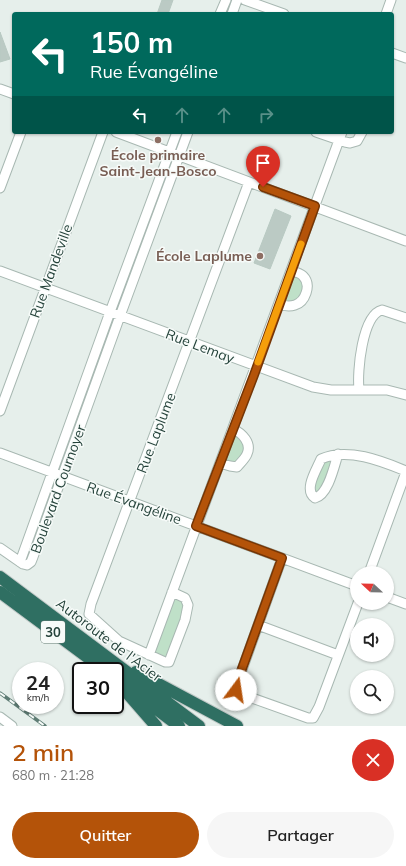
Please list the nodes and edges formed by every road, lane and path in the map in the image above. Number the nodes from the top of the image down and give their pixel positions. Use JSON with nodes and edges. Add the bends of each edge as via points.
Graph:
{"nodes":[{"id":1,"x":226,"y":0,"type":"edge"},
{"id":2,"x":237,"y":0,"type":"edge"},
{"id":3,"x":245,"y":0,"type":"edge"},
{"id":4,"x":391,"y":0,"type":"edge"},
{"id":5,"x":221,"y":12,"type":"edge"},
{"id":6,"x":233,"y":12,"type":"edge"},
{"id":7,"x":278,"y":12,"type":"edge"},
{"id":8,"x":387,"y":12,"type":"edge"},
{"id":9,"x":394,"y":54,"type":"edge"},
{"id":10,"x":406,"y":58,"type":"edge"},
{"id":11,"x":0,"y":89,"type":"edge"},
{"id":12,"x":12,"y":93,"type":"edge"},
{"id":13,"x":20,"y":134,"type":"edge"},
{"id":14,"x":102,"y":134,"type":"edge"},
{"id":15,"x":121,"y":134,"type":"edge"},
{"id":16,"x":176,"y":134,"type":"edge"},
{"id":17,"x":187,"y":134,"type":"edge"},
{"id":18,"x":328,"y":134,"type":"edge"},
{"id":19,"x":361,"y":134,"type":"edge"},
{"id":20,"x":341,"y":136,"type":"edge"},
{"id":21,"x":170,"y":152,"type":"junction"},
{"id":22,"x":179,"y":156,"type":"junction"},
{"id":23,"x":249,"y":182,"type":"junction"},
{"id":24,"x":0,"y":188,"type":"edge"},
{"id":25,"x":315,"y":206,"type":"junction"},
{"id":26,"x":406,"y":240,"type":"edge"},
{"id":27,"x":0,"y":271,"type":"edge"},
{"id":28,"x":292,"y":271,"type":"junction"},
{"id":29,"x":45,"y":288,"type":"junction"},
{"id":30,"x":279,"y":304,"type":"junction"},
{"id":31,"x":110,"y":312,"type":"junction"},
{"id":32,"x":120,"y":316,"type":"junction"},
{"id":33,"x":406,"y":318,"type":"edge"},
{"id":34,"x":189,"y":342,"type":"junction"},
{"id":35,"x":256,"y":367,"type":"junction"},
{"id":36,"x":358,"y":389,"type":"junction"},
{"id":37,"x":406,"y":395,"type":"edge"},
{"id":38,"x":0,"y":411,"type":"edge"},
{"id":39,"x":233,"y":428,"type":"junction"},
{"id":40,"x":0,"y":454,"type":"edge"},
{"id":41,"x":338,"y":454,"type":"junction"},
{"id":42,"x":220,"y":463,"type":"junction"},
{"id":43,"x":51,"y":472,"type":"junction"},
{"id":44,"x":406,"y":472,"type":"edge"},
{"id":45,"x":62,"y":477,"type":"junction"},
{"id":46,"x":130,"y":502,"type":"junction"},
{"id":47,"x":196,"y":526,"type":"junction"},
{"id":48,"x":0,"y":548,"type":"edge"},
{"id":49,"x":282,"y":558,"type":"junction"},
{"id":50,"x":20,"y":562,"type":"junction"},
{"id":51,"x":372,"y":566,"type":"edge"},
{"id":52,"x":0,"y":577,"type":"edge"},
{"id":53,"x":350,"y":583,"type":"edge"},
{"id":54,"x":0,"y":592,"type":"edge"},
{"id":55,"x":172,"y":592,"type":"junction"},
{"id":56,"x":394,"y":600,"type":"edge"},
{"id":57,"x":406,"y":604,"type":"edge"},
{"id":58,"x":355,"y":610,"type":"edge"},
{"id":59,"x":258,"y":625,"type":"junction"},
{"id":60,"x":149,"y":655,"type":"junction"},
{"id":61,"x":338,"y":655,"type":"junction"},
{"id":62,"x":110,"y":659,"type":"junction"},
{"id":63,"x":94,"y":662,"type":"edge"},
{"id":64,"x":124,"y":685,"type":"edge"},
{"id":65,"x":124,"y":689,"type":"edge"},
{"id":66,"x":0,"y":717,"type":"edge"},
{"id":67,"x":12,"y":726,"type":"edge"},
{"id":68,"x":156,"y":726,"type":"edge"},
{"id":69,"x":179,"y":726,"type":"edge"},
{"id":70,"x":199,"y":726,"type":"edge"},
{"id":71,"x":238,"y":726,"type":"edge"}],
"edges":[{"from":1,"to":5,"type":"street"},
{"from":2,"to":6,"type":"street"},
{"from":3,"to":7,"type":"street"},
{"from":4,"to":8,"type":"street"},
{"from":9,"to":10,"type":"street"},
{"from":11,"to":12,"type":"street"},
{"from":13,"to":24,"type":"street"},
{"from":14,"to":29,"type":"street","name":"Rue Mandeville"},
{"from":15,"to":21,"type":"street"},
{"from":16,"to":21,"type":"street","name":"Boulevard Cournoyer"},
{"from":17,"to":22,"type":"street","name":"Boulevard Cournoyer"},
{"from":18,"to":20,"type":"street"},
{"from":19,"to":20,"type":"street","via":[[357,141],[350,143]]},
{"from":20,"to":25,"type":"street"},
{"from":21,"to":22,"type":"street"},
{"from":21,"to":31,"type":"street","name":"Boulevard Cournoyer"},
{"from":22,"to":23,"type":"street"},
{"from":22,"to":32,"type":"street","name":"Boulevard Cournoyer"},
{"from":23,"to":25,"type":"street"},
{"from":23,"to":34,"type":"street","name":"Rue Laplume"},
{"from":25,"to":26,"type":"street"},
{"from":25,"to":28,"type":"street"},
{"from":27,"to":29,"type":"street","name":"Rue Lemay"},
{"from":28,"to":30,"type":"street"},
{"from":28,"to":30,"type":"street","via":[[305,279],[306,292],[301,302],[296,305]]},
{"from":29,"to":31,"type":"street","name":"Rue Lemay"},
{"from":29,"to":38,"type":"street","name":"Rue Mandeville"},
{"from":30,"to":35,"type":"street"},
{"from":31,"to":32,"type":"street","name":"Rue Lemay"},
{"from":31,"to":43,"type":"street","name":"Boulevard Cournoyer"},
{"from":32,"to":34,"type":"street","name":"Rue Lemay"},
{"from":32,"to":45,"type":"street","name":"Boulevard Cournoyer"},
{"from":33,"to":36,"type":"street","via":[[382,310],[375,314],[363,343]]},
{"from":34,"to":35,"type":"street","name":"Rue Lemay"},
{"from":34,"to":46,"type":"street","name":"Rue Laplume"},
{"from":35,"to":36,"type":"street","name":"Rue Lemay","via":[[318,388]]},
{"from":35,"to":39,"type":"street"},
{"from":36,"to":37,"type":"street","name":"Rue Lemay","via":[[386,390]]},
{"from":39,"to":42,"type":"street"},
{"from":39,"to":42,"type":"street","via":[[245,438],[247,456],[237,467]]},
{"from":40,"to":43,"type":"street","name":"Rue Évangéline"},
{"from":41,"to":41,"type":"street","via":[[326,490],[315,498],[309,489],[321,459]]},
{"from":41,"to":44,"type":"street","via":[[371,458]]},
{"from":42,"to":47,"type":"street"},
{"from":43,"to":45,"type":"street","name":"Rue Évangéline"},
{"from":43,"to":50,"type":"street","name":"Boulevard Cournoyer"},
{"from":44,"to":51,"type":"street"},
{"from":45,"to":46,"type":"street","name":"Rue Évangéline"},
{"from":45,"to":50,"type":"street","name":"Boulevard Cournoyer","via":[[33,558],[27,564]]},
{"from":46,"to":47,"type":"street","name":"Rue Évangéline"},
{"from":46,"to":60,"type":"street","name":"Rue Laplume","via":[[88,614],[119,641]]},
{"from":47,"to":49,"type":"street","name":"Rue Évangéline"},
{"from":47,"to":55,"type":"street"},
{"from":48,"to":50,"type":"street"},
{"from":49,"to":53,"type":"street","name":"Rue Évangéline"},
{"from":49,"to":59,"type":"street"},
{"from":52,"to":62,"type":"highway","name":"Autoroute de l'Acier","number":"30"},
{"from":54,"to":63,"type":"highway","name":"Autoroute de l'Acier","number":"30"},
{"from":55,"to":60,"type":"street"},
{"from":55,"to":60,"type":"street","via":[[183,596],[187,602],[185,620],[169,662]]},
{"from":56,"to":57,"type":"street"},
{"from":58,"to":61,"type":"street"},
{"from":59,"to":61,"type":"street"},
{"from":59,"to":61,"type":"street","via":[[238,681],[238,693],[313,718]]},
{"from":62,"to":70,"type":"highway","name":"Autoroute de l'Acier","number":"30"},
{"from":62,"to":71,"type":"highway"},
{"from":64,"to":69,"type":"highway","name":"Autoroute de l'Acier"},
{"from":65,"to":68,"type":"highway"},
{"from":66,"to":67,"type":"street"}]}
